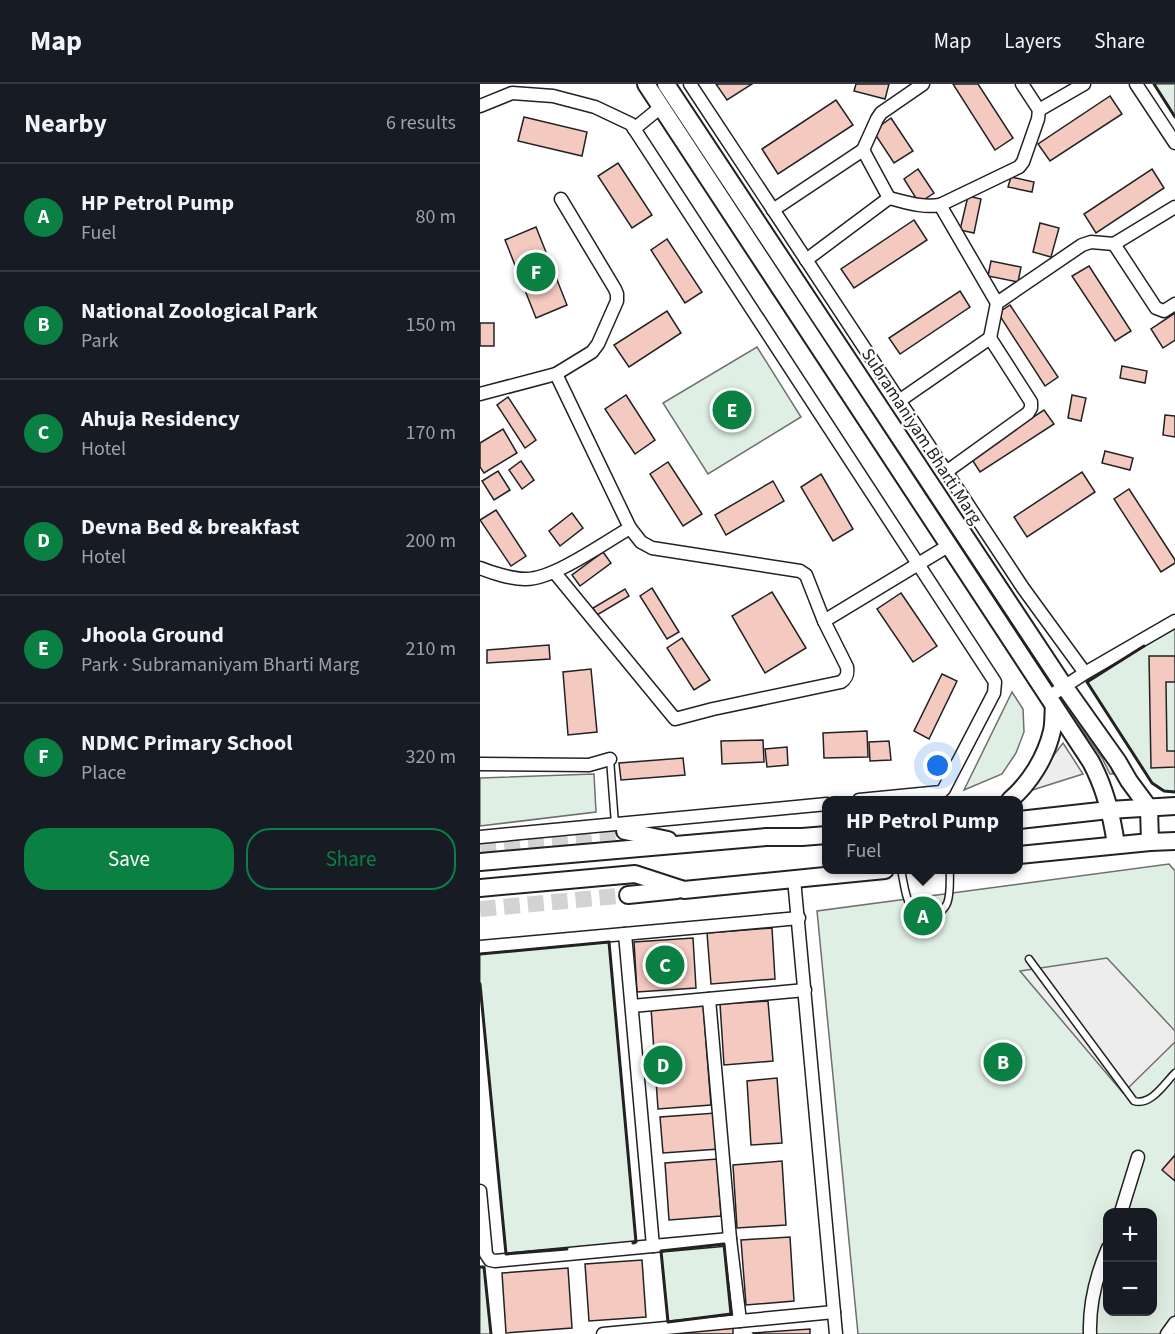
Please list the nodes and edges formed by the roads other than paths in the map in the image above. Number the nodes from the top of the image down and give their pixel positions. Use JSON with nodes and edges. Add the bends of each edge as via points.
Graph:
{"nodes":[{"id":1,"x":646,"y":84,"type":"edge"},
{"id":2,"x":690,"y":84,"type":"edge"},
{"id":3,"x":923,"y":84,"type":"edge"},
{"id":4,"x":1022,"y":84,"type":"edge"},
{"id":5,"x":1084,"y":84,"type":"edge"},
{"id":6,"x":1136,"y":84,"type":"edge"},
{"id":7,"x":674,"y":87,"type":"edge"},
{"id":8,"x":480,"y":106,"type":"edge"},
{"id":9,"x":661,"y":106,"type":"junction"},
{"id":10,"x":1039,"y":110,"type":"junction"},
{"id":11,"x":634,"y":129,"type":"junction"},
{"id":12,"x":1175,"y":143,"type":"edge"},
{"id":13,"x":863,"y":150,"type":"junction"},
{"id":14,"x":889,"y":198,"type":"junction"},
{"id":15,"x":561,"y":199,"type":"dead end"},
{"id":16,"x":940,"y":205,"type":"junction"},
{"id":17,"x":1175,"y":207,"type":"edge"},
{"id":18,"x":773,"y":210,"type":"junction"},
{"id":19,"x":1114,"y":244,"type":"junction"},
{"id":20,"x":806,"y":260,"type":"junction"},
{"id":21,"x":997,"y":303,"type":"junction"},
{"id":22,"x":1175,"y":304,"type":"edge"},
{"id":23,"x":990,"y":338,"type":"junction"},
{"id":24,"x":556,"y":374,"type":"junction"},
{"id":25,"x":480,"y":394,"type":"edge"},
{"id":26,"x":899,"y":400,"type":"junction"},
{"id":27,"x":946,"y":472,"type":"junction"},
{"id":28,"x":630,"y":528,"type":"junction"},
{"id":29,"x":948,"y":546,"type":"junction"},
{"id":30,"x":918,"y":564,"type":"junction"},
{"id":31,"x":480,"y":568,"type":"edge"},
{"id":32,"x":555,"y":573,"type":"junction"},
{"id":33,"x":824,"y":621,"type":"junction"},
{"id":34,"x":1175,"y":621,"type":"edge"},
{"id":35,"x":1085,"y":673,"type":"junction"},
{"id":36,"x":1064,"y":686,"type":"junction"},
{"id":37,"x":1051,"y":702,"type":"junction"},
{"id":38,"x":610,"y":759,"type":"joint"},
{"id":39,"x":480,"y":764,"type":"edge"},
{"id":40,"x":905,"y":796,"type":"edge"},
{"id":41,"x":1016,"y":796,"type":"edge"},
{"id":42,"x":822,"y":805,"type":"edge"},
{"id":43,"x":1175,"y":806,"type":"edge"},
{"id":44,"x":1149,"y":808,"type":"junction"},
{"id":45,"x":1109,"y":810,"type":"junction"},
{"id":46,"x":1023,"y":820,"type":"edge"},
{"id":47,"x":620,"y":828,"type":"junction"},
{"id":48,"x":822,"y":835,"type":"edge"},
{"id":49,"x":480,"y":837,"type":"edge"},
{"id":50,"x":1150,"y":842,"type":"junction"},
{"id":51,"x":1175,"y":842,"type":"edge"},
{"id":52,"x":684,"y":844,"type":"junction"},
{"id":53,"x":1116,"y":845,"type":"junction"},
{"id":54,"x":1023,"y":855,"type":"edge"},
{"id":55,"x":480,"y":862,"type":"edge"},
{"id":56,"x":845,"y":874,"type":"edge"},
{"id":57,"x":902,"y":874,"type":"edge"},
{"id":58,"x":950,"y":874,"type":"edge"},
{"id":59,"x":795,"y":879,"type":"junction"},
{"id":60,"x":480,"y":888,"type":"edge"},
{"id":61,"x":684,"y":890,"type":"junction"},
{"id":62,"x":628,"y":895,"type":"tunnel mouth"},
{"id":63,"x":799,"y":918,"type":"junction"},
{"id":64,"x":626,"y":934,"type":"junction"},
{"id":65,"x":480,"y":947,"type":"edge"},
{"id":66,"x":1029,"y":959,"type":"dead end"},
{"id":67,"x":805,"y":990,"type":"junction"},
{"id":68,"x":709,"y":999,"type":"junction"},
{"id":69,"x":632,"y":1006,"type":"junction"},
{"id":70,"x":1175,"y":1073,"type":"edge"},
{"id":71,"x":1138,"y":1157,"type":"dead end"},
{"id":72,"x":480,"y":1191,"type":"edge"},
{"id":73,"x":1122,"y":1208,"type":"edge"},
{"id":74,"x":730,"y":1239,"type":"junction"},
{"id":75,"x":653,"y":1246,"type":"junction"},
{"id":76,"x":1103,"y":1258,"type":"edge"},
{"id":77,"x":834,"y":1312,"type":"junction"},
{"id":78,"x":740,"y":1321,"type":"junction"},
{"id":79,"x":1175,"y":1323,"type":"edge"},
{"id":80,"x":603,"y":1334,"type":"edge"},
{"id":81,"x":836,"y":1334,"type":"edge"},
{"id":82,"x":1090,"y":1334,"type":"edge"},
{"id":83,"x":1167,"y":1334,"type":"edge"}],
"edges":[{"from":1,"to":9,"type":"main road"},
{"from":2,"to":18,"type":"street"},
{"from":3,"to":13,"type":"street","via":[[881,113]]},
{"from":4,"to":10,"type":"street"},
{"from":5,"to":10,"type":"street"},
{"from":6,"to":12,"type":"street"},
{"from":7,"to":36,"type":"main road","name":"Subramaniyam Bharti Marg"},
{"from":8,"to":11,"type":"street","via":[[512,93],[553,96],[595,107]]},
{"from":9,"to":11,"type":"street"},
{"from":9,"to":29,"type":"main road"},
{"from":10,"to":16,"type":"street","via":[[1019,166]]},
{"from":11,"to":30,"type":"street"},
{"from":13,"to":14,"type":"street"},
{"from":13,"to":18,"type":"street"},
{"from":14,"to":16,"type":"street","via":[[921,206]]},
{"from":14,"to":20,"type":"street"},
{"from":15,"to":24,"type":"street","via":[[617,298],[595,348]]},
{"from":16,"to":21,"type":"street"},
{"from":17,"to":19,"type":"street"},
{"from":18,"to":20,"type":"street"},
{"from":19,"to":21,"type":"street","via":[[1082,245]]},
{"from":19,"to":22,"type":"street","via":[[1156,308],[1164,311]]},
{"from":20,"to":26,"type":"street"},
{"from":21,"to":23,"type":"street"},
{"from":23,"to":26,"type":"street"},
{"from":23,"to":27,"type":"street","via":[[1031,402],[1031,408]]},
{"from":24,"to":25,"type":"street"},
{"from":24,"to":28,"type":"street"},
{"from":26,"to":27,"type":"street"},
{"from":27,"to":35,"type":"street"},
{"from":28,"to":32,"type":"street"},
{"from":28,"to":33,"type":"street","via":[[652,548],[800,571],[806,575]]},
{"from":29,"to":30,"type":"street"},
{"from":29,"to":37,"type":"main road"},
{"from":30,"to":33,"type":"street"},
{"from":30,"to":40,"type":"street","via":[[995,682],[994,693],[944,789]]},
{"from":31,"to":32,"type":"street","via":[[526,579]]},
{"from":32,"to":33,"type":"street","via":[[675,719],[841,682],[848,674],[847,667]]},
{"from":34,"to":35,"type":"street"},
{"from":35,"to":36,"type":"street"},
{"from":36,"to":37,"type":"street"},
{"from":36,"to":44,"type":"main road","name":"Subramaniyam Bharti Marg"},
{"from":37,"to":41,"type":"main road","via":[[1052,730],[1035,771]]},
{"from":37,"to":45,"type":"main road","via":[[1099,776]]},
{"from":38,"to":39,"type":"street","via":[[589,765]]},
{"from":38,"to":47,"type":"lane"},
{"from":42,"to":47,"type":"street"},
{"from":43,"to":44,"type":"main road"},
{"from":44,"to":45,"type":"main road"},
{"from":44,"to":50,"type":"main road"},
{"from":45,"to":46,"type":"main road"},
{"from":45,"to":53,"type":"main road"},
{"from":47,"to":49,"type":"street"},
{"from":47,"to":52,"type":"main road"},
{"from":48,"to":52,"type":"main road"},
{"from":50,"to":51,"type":"main road"},
{"from":50,"to":53,"type":"main road"},
{"from":52,"to":55,"type":"main road"},
{"from":53,"to":54,"type":"main road"},
{"from":56,"to":59,"type":"main road"},
{"from":57,"to":58,"type":"lane","via":[[912,909],[929,915],[947,906]]},
{"from":59,"to":61,"type":"main road"},
{"from":59,"to":63,"type":"street"},
{"from":60,"to":61,"type":"main road","via":[[634,874]]},
{"from":61,"to":62,"type":"main road"},
{"from":63,"to":64,"type":"street"},
{"from":63,"to":67,"type":"street"},
{"from":64,"to":65,"type":"street"},
{"from":64,"to":69,"type":"street"},
{"from":66,"to":70,"type":"lane","via":[[1134,1101],[1149,1100]]},
{"from":67,"to":68,"type":"street"},
{"from":67,"to":77,"type":"street"},
{"from":68,"to":69,"type":"street"},
{"from":68,"to":74,"type":"street"},
{"from":69,"to":75,"type":"street"},
{"from":71,"to":73,"type":"street"},
{"from":72,"to":75,"type":"street","via":[[486,1254],[495,1262]]},
{"from":74,"to":75,"type":"street"},
{"from":74,"to":78,"type":"street"},
{"from":76,"to":82,"type":"street","via":[[1089,1316]]},
{"from":77,"to":78,"type":"street"},
{"from":77,"to":81,"type":"street"},
{"from":78,"to":80,"type":"street"},
{"from":79,"to":83,"type":"street"}]}
